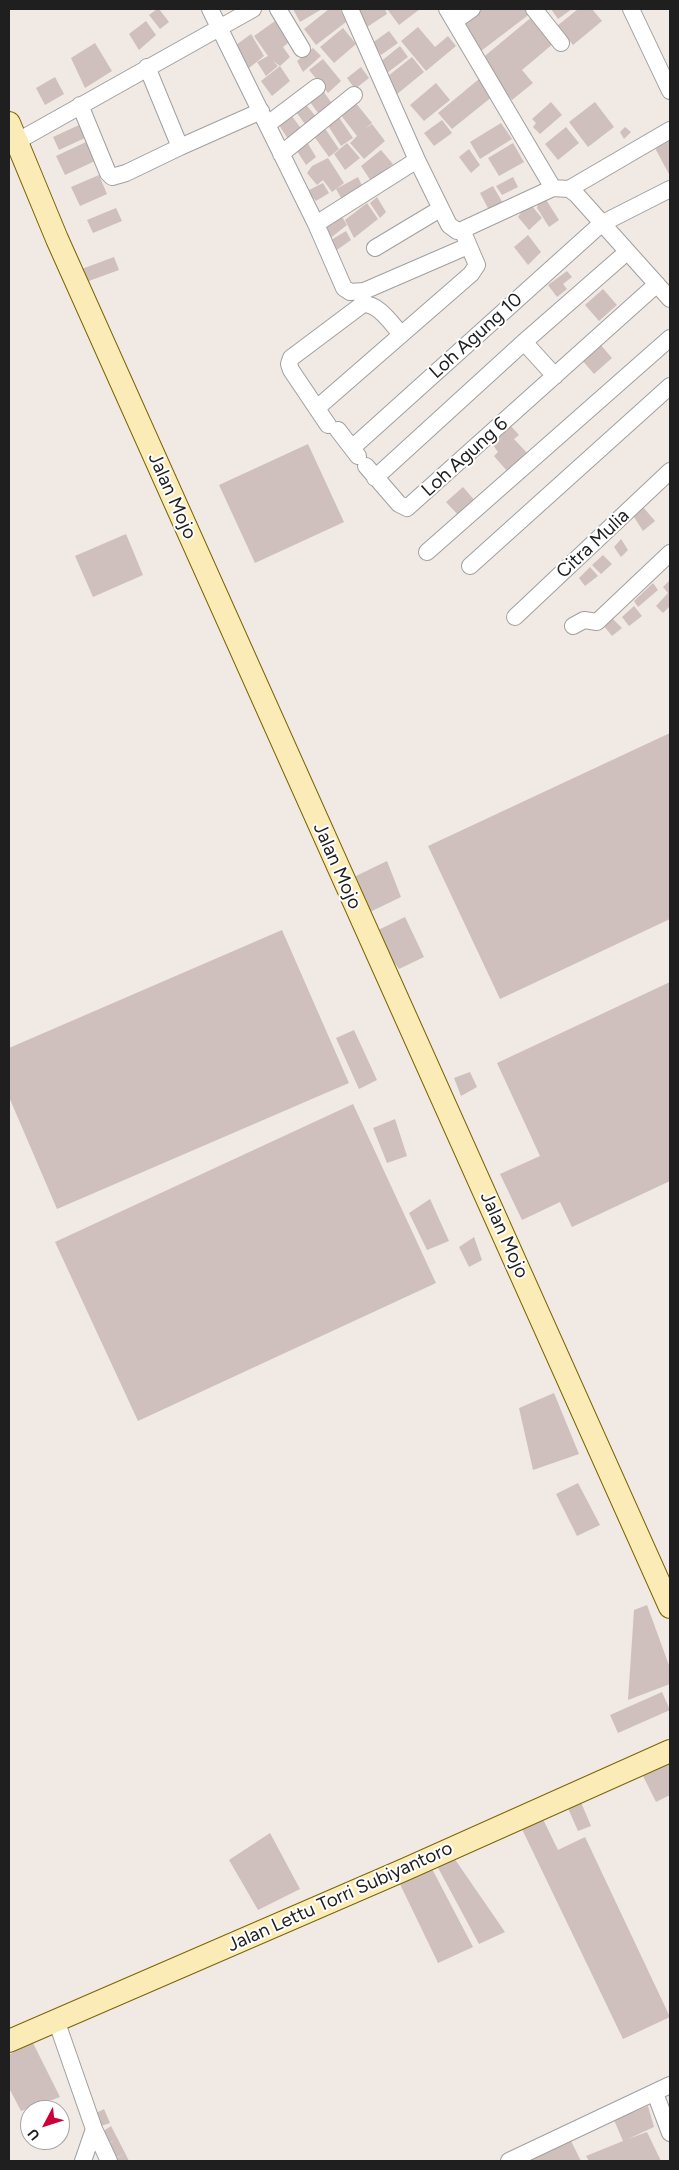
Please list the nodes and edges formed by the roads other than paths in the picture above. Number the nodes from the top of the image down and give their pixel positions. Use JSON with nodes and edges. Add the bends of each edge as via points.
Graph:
{"nodes":[{"id":1,"x":210,"y":9,"type":"edge"},
{"id":2,"x":253,"y":9,"type":"edge"},
{"id":3,"x":278,"y":9,"type":"edge"},
{"id":4,"x":350,"y":9,"type":"edge"},
{"id":5,"x":472,"y":9,"type":"edge"},
{"id":6,"x":534,"y":9,"type":"edge"},
{"id":7,"x":631,"y":9,"type":"edge"},
{"id":8,"x":451,"y":15,"type":"edge"},
{"id":9,"x":220,"y":27,"type":"junction"},
{"id":10,"x":561,"y":43,"type":"dead end"},
{"id":11,"x":302,"y":49,"type":"dead end"},
{"id":12,"x":147,"y":67,"type":"junction"},
{"id":13,"x":317,"y":87,"type":"dead end"},
{"id":14,"x":670,"y":90,"type":"edge"},
{"id":15,"x":354,"y":95,"type":"dead end"},
{"id":16,"x":80,"y":105,"type":"junction"},
{"id":17,"x":264,"y":118,"type":"junction"},
{"id":18,"x":670,"y":130,"type":"edge"},
{"id":19,"x":12,"y":133,"type":"edge"},
{"id":20,"x":180,"y":148,"type":"junction"},
{"id":21,"x":281,"y":154,"type":"junction"},
{"id":22,"x":417,"y":160,"type":"junction"},
{"id":23,"x":553,"y":188,"type":"junction"},
{"id":24,"x":569,"y":189,"type":"junction"},
{"id":25,"x":670,"y":189,"type":"edge"},
{"id":26,"x":440,"y":209,"type":"junction"},
{"id":27,"x":316,"y":224,"type":"junction"},
{"id":28,"x":601,"y":224,"type":"junction"},
{"id":29,"x":462,"y":230,"type":"junction"},
{"id":30,"x":468,"y":246,"type":"junction"},
{"id":31,"x":375,"y":248,"type":"dead end"},
{"id":32,"x":620,"y":258,"type":"dead end"},
{"id":33,"x":657,"y":284,"type":"junction"},
{"id":34,"x":670,"y":299,"type":"edge"},
{"id":35,"x":401,"y":334,"type":"junction"},
{"id":36,"x":670,"y":338,"type":"edge"},
{"id":37,"x":524,"y":342,"type":"junction"},
{"id":38,"x":555,"y":376,"type":"junction"},
{"id":39,"x":670,"y":386,"type":"edge"},
{"id":40,"x":317,"y":408,"type":"junction"},
{"id":41,"x":363,"y":463,"type":"junction"},
{"id":42,"x":670,"y":471,"type":"edge"},
{"id":43,"x":426,"y":552,"type":"dead end"},
{"id":44,"x":670,"y":553,"type":"edge"},
{"id":45,"x":470,"y":566,"type":"dead end"},
{"id":46,"x":515,"y":616,"type":"dead end"},
{"id":47,"x":573,"y":626,"type":"dead end"},
{"id":48,"x":670,"y":1607,"type":"edge"},
{"id":49,"x":670,"y":1751,"type":"edge"},
{"id":50,"x":56,"y":2020,"type":"junction"},
{"id":51,"x":9,"y":2041,"type":"edge"},
{"id":52,"x":670,"y":2085,"type":"edge"},
{"id":53,"x":655,"y":2093,"type":"junction"},
{"id":54,"x":94,"y":2129,"type":"junction"},
{"id":55,"x":670,"y":2134,"type":"edge"},
{"id":56,"x":518,"y":2159,"type":"edge"},
{"id":57,"x":83,"y":2161,"type":"edge"},
{"id":58,"x":109,"y":2161,"type":"edge"}],
"edges":[{"from":1,"to":9,"type":"street"},
{"from":2,"to":9,"type":"street"},
{"from":3,"to":11,"type":"street"},
{"from":4,"to":22,"type":"street"},
{"from":5,"to":8,"type":"street"},
{"from":6,"to":10,"type":"street"},
{"from":7,"to":14,"type":"street"},
{"from":8,"to":23,"type":"street"},
{"from":9,"to":12,"type":"street"},
{"from":9,"to":17,"type":"street"},
{"from":12,"to":16,"type":"street"},
{"from":12,"to":20,"type":"street"},
{"from":13,"to":17,"type":"street"},
{"from":15,"to":21,"type":"street"},
{"from":16,"to":19,"type":"street"},
{"from":16,"to":20,"type":"street","via":[[112,177]]},
{"from":17,"to":20,"type":"street"},
{"from":17,"to":21,"type":"street"},
{"from":18,"to":24,"type":"street"},
{"from":19,"to":48,"type":"street","name":"Jalan Mojo"},
{"from":21,"to":27,"type":"street"},
{"from":22,"to":26,"type":"street"},
{"from":22,"to":27,"type":"street"},
{"from":23,"to":24,"type":"street"},
{"from":23,"to":29,"type":"street"},
{"from":24,"to":28,"type":"street"},
{"from":25,"to":28,"type":"street","name":"Loh Agung 10"},
{"from":26,"to":29,"type":"street","via":[[450,225],[457,231]]},
{"from":26,"to":31,"type":"street"},
{"from":27,"to":30,"type":"street","via":[[341,284],[350,292],[364,291]]},
{"from":28,"to":33,"type":"street"},
{"from":28,"to":41,"type":"street","name":"Loh Agung 10"},
{"from":29,"to":30,"type":"street"},
{"from":30,"to":35,"type":"street","via":[[477,266],[471,274]]},
{"from":32,"to":37,"type":"street"},
{"from":33,"to":34,"type":"street"},
{"from":33,"to":38,"type":"street","name":"Loh Agung 6"},
{"from":35,"to":40,"type":"street"},
{"from":35,"to":40,"type":"street","via":[[378,309],[371,304],[363,304],[291,358],[291,370]]},
{"from":36,"to":43,"type":"street"},
{"from":37,"to":38,"type":"street"},
{"from":37,"to":41,"type":"street"},
{"from":38,"to":41,"type":"street","name":"Loh Agung 6","via":[[407,508],[399,504]]},
{"from":39,"to":45,"type":"street"},
{"from":40,"to":41,"type":"street"},
{"from":42,"to":46,"type":"street","name":"Citra Mulia"},
{"from":44,"to":47,"type":"street","via":[[597,622],[584,620]]},
{"from":49,"to":50,"type":"street","name":"Jalan Lettu Torri Subiyantoro"},
{"from":50,"to":51,"type":"street","name":"Jalan Lettu Torri Subiyantoro"},
{"from":50,"to":54,"type":"street"},
{"from":52,"to":53,"type":"street"},
{"from":53,"to":55,"type":"street"},
{"from":53,"to":56,"type":"street"},
{"from":54,"to":57,"type":"street"},
{"from":54,"to":58,"type":"street"}]}
